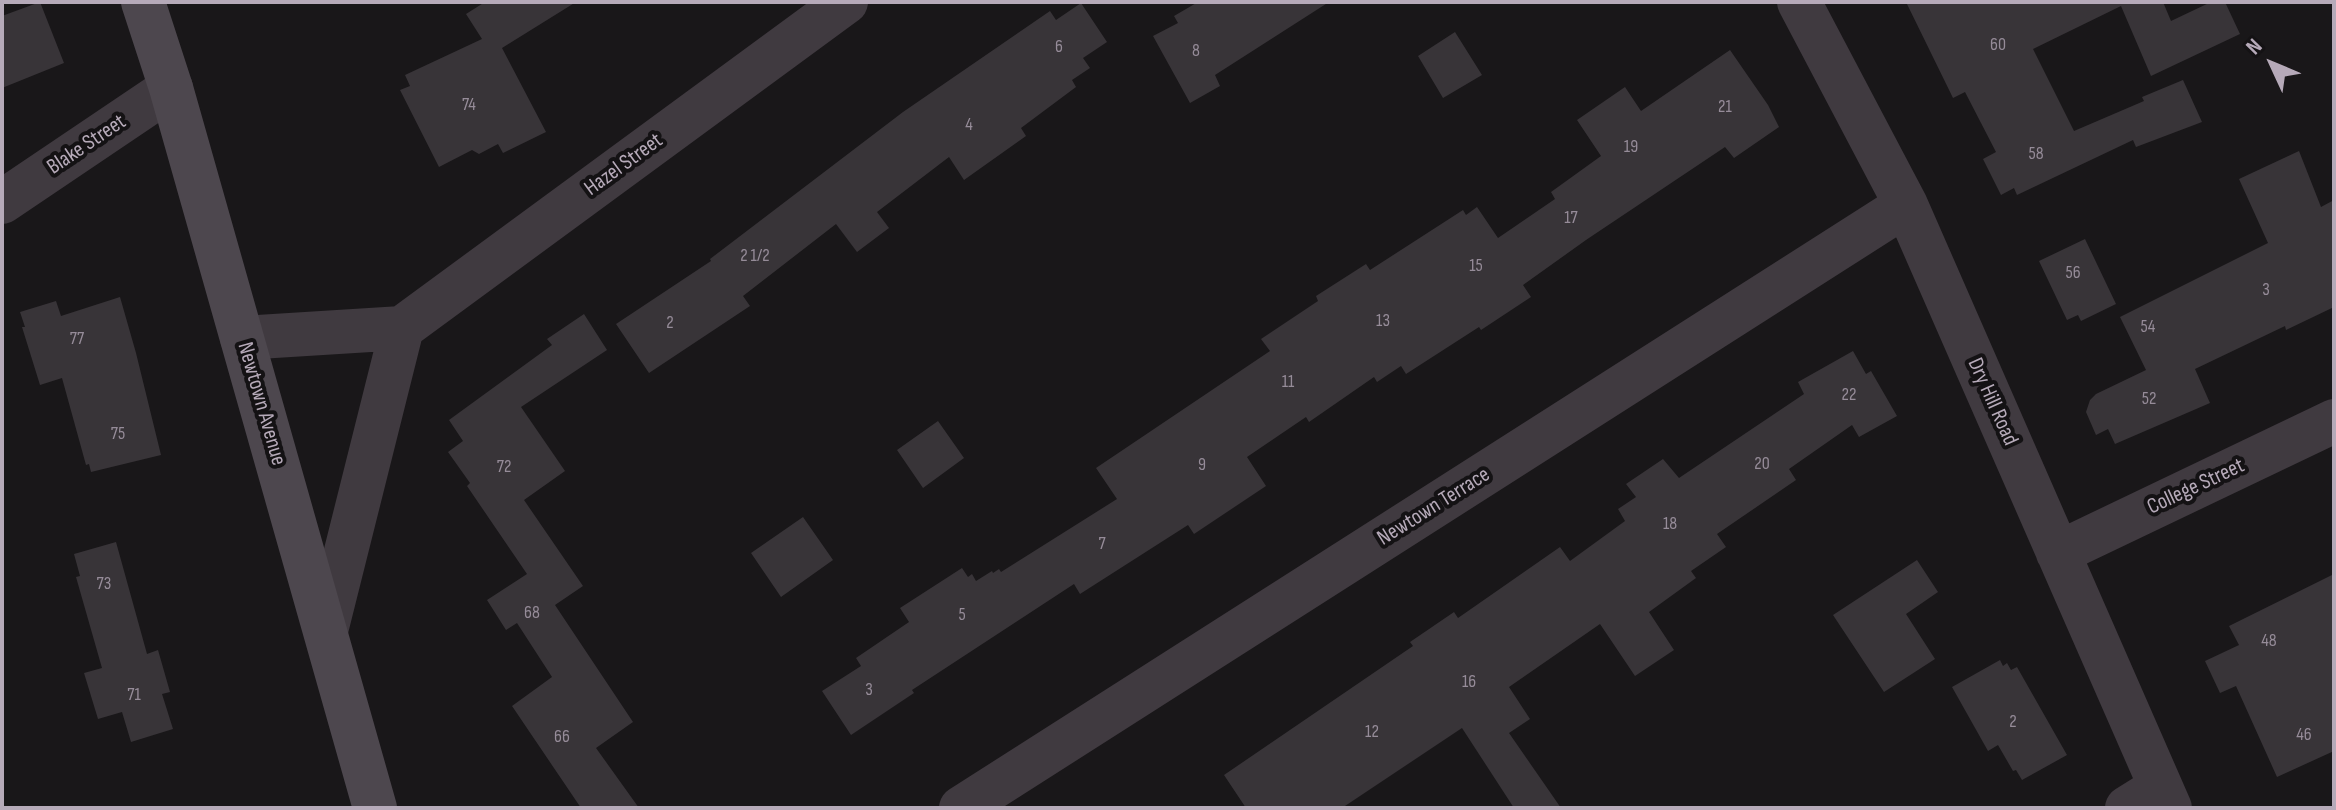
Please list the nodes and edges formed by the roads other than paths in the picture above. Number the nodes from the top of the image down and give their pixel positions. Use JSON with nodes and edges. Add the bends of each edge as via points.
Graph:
{"nodes":[{"id":1,"x":143,"y":2,"type":"edge"},
{"id":2,"x":846,"y":2,"type":"edge"},
{"id":3,"x":1799,"y":2,"type":"edge"},
{"id":4,"x":171,"y":88,"type":"junction"},
{"id":5,"x":2,"y":202,"type":"edge"},
{"id":6,"x":1906,"y":205,"type":"junction"},
{"id":7,"x":402,"y":328,"type":"junction"},
{"id":8,"x":242,"y":338,"type":"junction"},
{"id":9,"x":2334,"y":421,"type":"edge"},
{"id":10,"x":2058,"y":553,"type":"junction"},
{"id":11,"x":326,"y":631,"type":"junction"},
{"id":12,"x":2152,"y":801,"type":"edge"},
{"id":13,"x":375,"y":808,"type":"edge"},
{"id":14,"x":961,"y":808,"type":"edge"}],
"edges":[{"from":1,"to":4,"type":"main road","name":"Newtown Avenue"},
{"from":2,"to":7,"type":"street","name":"Hazel Street"},
{"from":3,"to":6,"type":"street","name":"Dry Hill Road"},
{"from":4,"to":5,"type":"street","name":"Blake Street"},
{"from":4,"to":8,"type":"main road","name":"Newtown Avenue"},
{"from":6,"to":10,"type":"street","name":"Dry Hill Road"},
{"from":6,"to":14,"type":"street","name":"Newtown Terrace"},
{"from":7,"to":8,"type":"street"},
{"from":7,"to":11,"type":"street"},
{"from":8,"to":11,"type":"main road","name":"Newtown Avenue"},
{"from":9,"to":10,"type":"street","name":"College Street"},
{"from":10,"to":12,"type":"street","name":"Dry Hill Road"},
{"from":11,"to":13,"type":"main road","name":"Newtown Avenue"}]}
